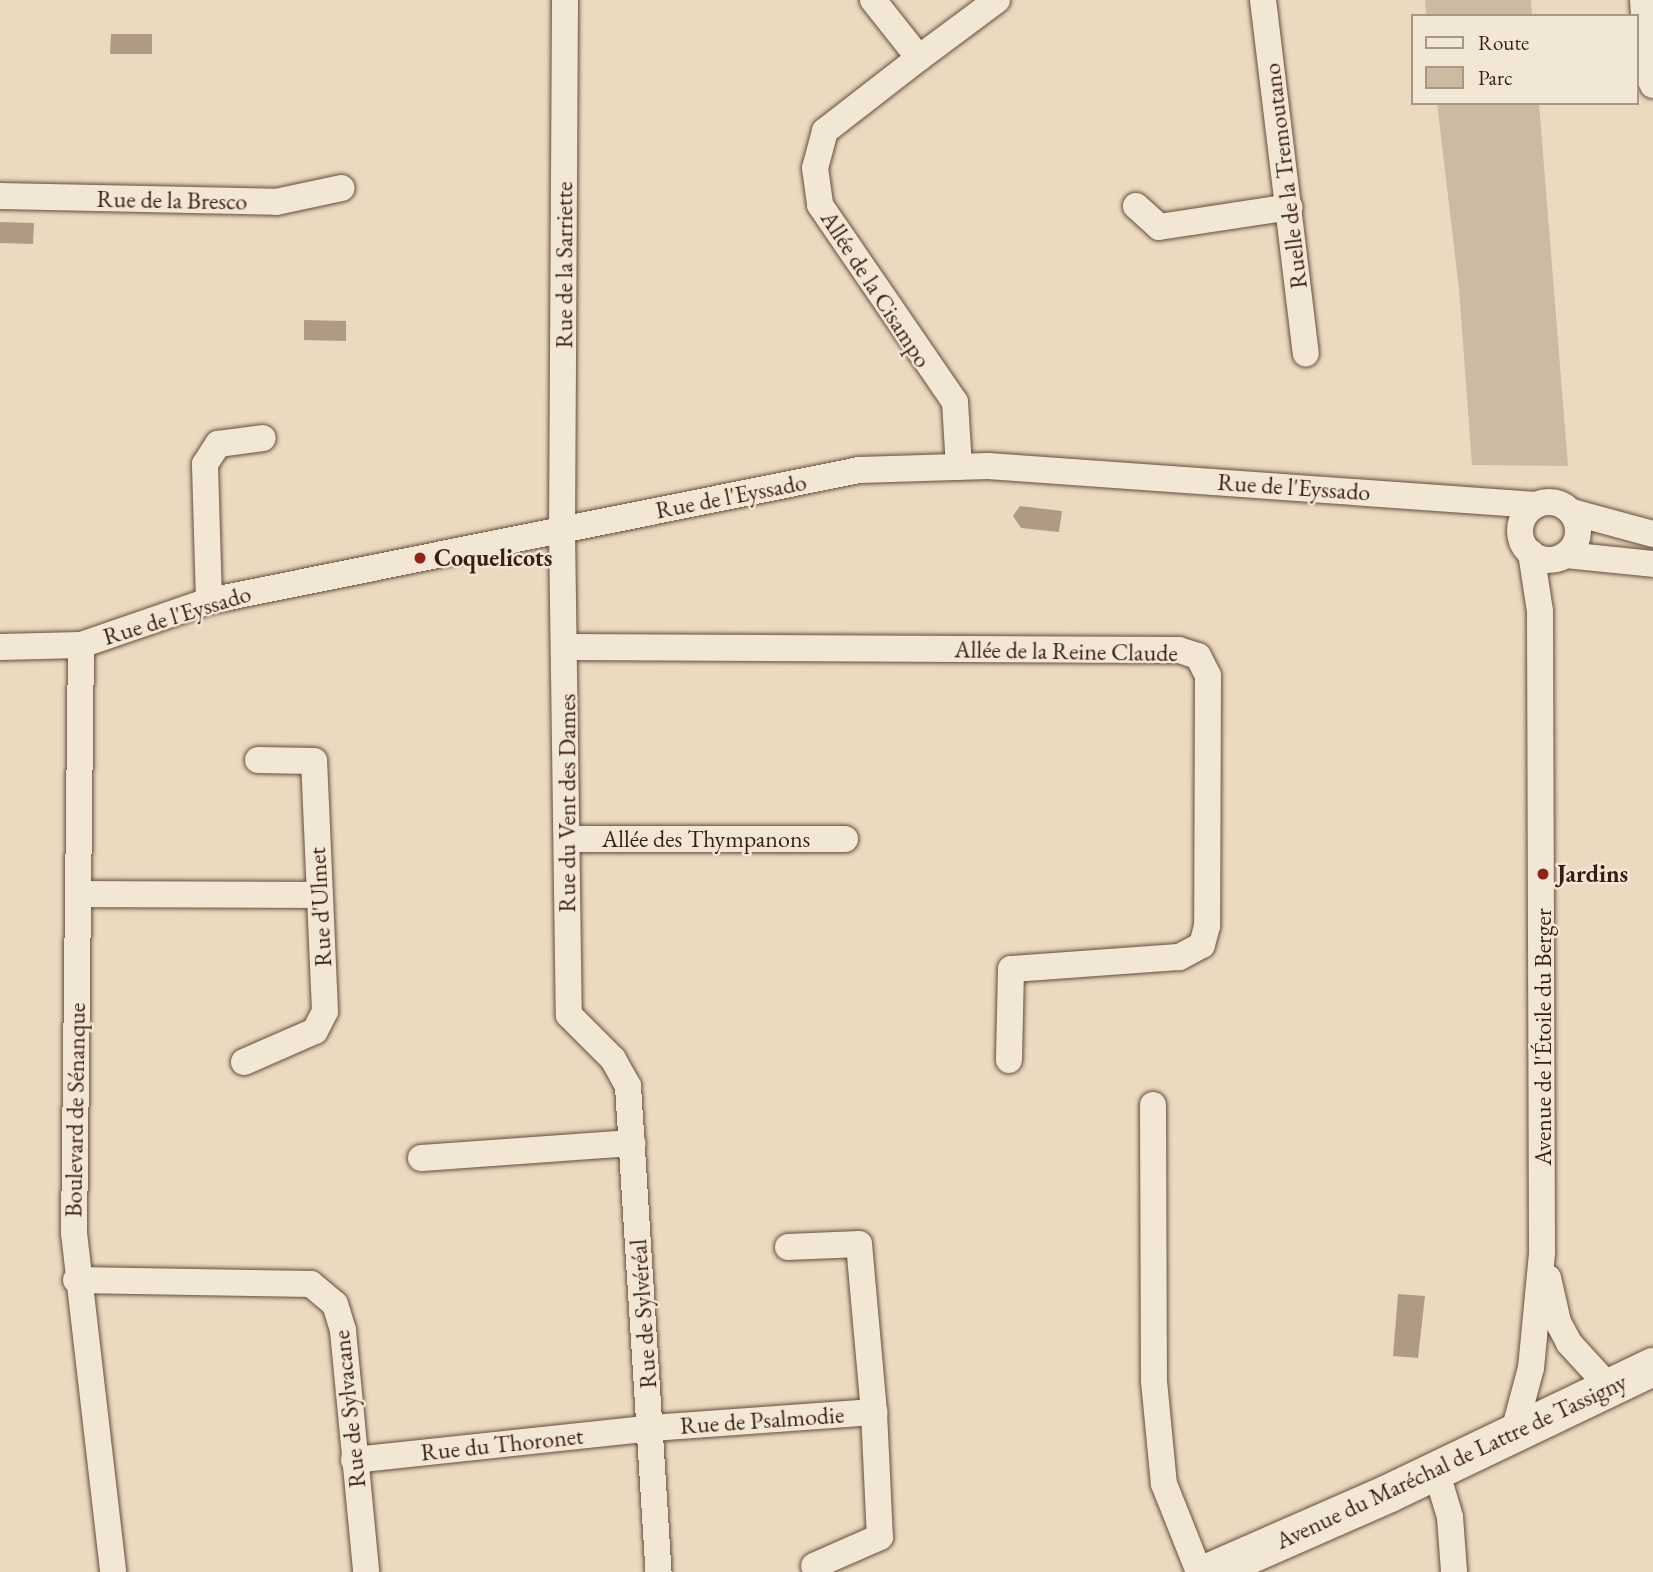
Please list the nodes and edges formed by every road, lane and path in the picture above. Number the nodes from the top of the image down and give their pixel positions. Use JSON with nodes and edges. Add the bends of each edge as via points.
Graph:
{"nodes":[{"id":1,"x":565,"y":0,"type":"edge"},
{"id":2,"x":873,"y":0,"type":"edge"},
{"id":3,"x":997,"y":0,"type":"edge"},
{"id":4,"x":1263,"y":0,"type":"edge"},
{"id":5,"x":1643,"y":0,"type":"edge"},
{"id":6,"x":919,"y":58,"type":"junction"},
{"id":7,"x":1653,"y":85,"type":"edge"},
{"id":8,"x":342,"y":188,"type":"dead end"},
{"id":9,"x":0,"y":196,"type":"edge"},
{"id":10,"x":1136,"y":206,"type":"dead end"},
{"id":11,"x":1289,"y":207,"type":"junction"},
{"id":12,"x":1306,"y":353,"type":"dead end"},
{"id":13,"x":263,"y":438,"type":"dead end"},
{"id":14,"x":959,"y":467,"type":"junction"},
{"id":15,"x":1476,"y":497,"type":"junction"},
{"id":16,"x":1536,"y":505,"type":"junction"},
{"id":17,"x":1572,"y":512,"type":"junction"},
{"id":18,"x":1520,"y":528,"type":"junction"},
{"id":19,"x":562,"y":530,"type":"junction"},
{"id":20,"x":1653,"y":534,"type":"edge"},
{"id":21,"x":1531,"y":553,"type":"junction"},
{"id":22,"x":1562,"y":557,"type":"junction"},
{"id":23,"x":1653,"y":564,"type":"edge"},
{"id":24,"x":209,"y":601,"type":"junction"},
{"id":25,"x":1540,"y":611,"type":"junction"},
{"id":26,"x":81,"y":645,"type":"junction"},
{"id":27,"x":0,"y":647,"type":"edge"},
{"id":28,"x":566,"y":647,"type":"junction"},
{"id":29,"x":257,"y":760,"type":"dead end"},
{"id":30,"x":568,"y":839,"type":"junction"},
{"id":31,"x":845,"y":839,"type":"dead end"},
{"id":32,"x":78,"y":894,"type":"junction"},
{"id":33,"x":318,"y":895,"type":"junction"},
{"id":34,"x":613,"y":1059,"type":"joint"},
{"id":35,"x":1009,"y":1060,"type":"dead end"},
{"id":36,"x":244,"y":1062,"type":"dead end"},
{"id":37,"x":1153,"y":1105,"type":"dead end"},
{"id":38,"x":632,"y":1143,"type":"junction"},
{"id":39,"x":421,"y":1158,"type":"dead end"},
{"id":40,"x":788,"y":1247,"type":"dead end"},
{"id":41,"x":1542,"y":1253,"type":"junction"},
{"id":42,"x":76,"y":1280,"type":"junction"},
{"id":43,"x":1653,"y":1367,"type":"edge"},
{"id":44,"x":1611,"y":1389,"type":"junction"},
{"id":45,"x":874,"y":1412,"type":"junction"},
{"id":46,"x":651,"y":1428,"type":"junction"},
{"id":47,"x":1513,"y":1435,"type":"junction"},
{"id":48,"x":354,"y":1460,"type":"junction"},
{"id":49,"x":1436,"y":1470,"type":"junction"},
{"id":50,"x":814,"y":1566,"type":"dead end"},
{"id":51,"x":113,"y":1572,"type":"edge"},
{"id":52,"x":366,"y":1572,"type":"edge"},
{"id":53,"x":659,"y":1572,"type":"edge"},
{"id":54,"x":1199,"y":1572,"type":"edge"},
{"id":55,"x":1210,"y":1572,"type":"edge"},
{"id":56,"x":1454,"y":1572,"type":"edge"}],
"edges":[{"from":1,"to":19,"type":"street","name":"Rue de la Sarriette"},
{"from":2,"to":6,"type":"street"},
{"from":3,"to":6,"type":"street"},
{"from":4,"to":11,"type":"street","name":"Ruelle de la Tremoutano"},
{"from":5,"to":7,"type":"street","via":[[1648,74]]},
{"from":6,"to":14,"type":"street","name":"Allée de la Cisampo","via":[[825,131],[815,167],[820,205],[955,402]]},
{"from":8,"to":9,"type":"street","name":"Rue de la Bresco","via":[[276,201]]},
{"from":10,"to":11,"type":"street","via":[[1159,227]]},
{"from":11,"to":12,"type":"street","name":"Ruelle de la Tremoutano"},
{"from":13,"to":24,"type":"street","via":[[218,444],[205,464]]},
{"from":14,"to":15,"type":"street","name":"Rue de l'Eyssado"},
{"from":14,"to":19,"type":"street","name":"Rue de l'Eyssado","via":[[859,470]]},
{"from":15,"to":16,"type":"street","name":"Rue de l'Eyssado"},
{"from":15,"to":18,"type":"street"},
{"from":16,"to":17,"type":"street","via":[[1556,502]]},
{"from":16,"to":18,"type":"street"},
{"from":17,"to":20,"type":"street"},
{"from":17,"to":22,"type":"street","via":[[1577,540]]},
{"from":18,"to":21,"type":"street"},
{"from":19,"to":24,"type":"street","name":"Rue de l'Eyssado"},
{"from":19,"to":28,"type":"street","name":"Rue du Vent des Dames"},
{"from":21,"to":22,"type":"street"},
{"from":21,"to":25,"type":"street","name":"Avenue de l'Étoile du Berger"},
{"from":22,"to":23,"type":"street"},
{"from":22,"to":25,"type":"street","name":"Avenue de l'Étoile du Berger"},
{"from":24,"to":26,"type":"street","name":"Rue de l'Eyssado"},
{"from":25,"to":41,"type":"street","name":"Avenue de l'Étoile du Berger"},
{"from":26,"to":27,"type":"street","name":"Rue de l'Eyssado"},
{"from":26,"to":32,"type":"street","name":"Boulevard de Sénanque"},
{"from":28,"to":30,"type":"street","name":"Rue du Vent des Dames"},
{"from":28,"to":35,"type":"street","name":"Allée de la Reine Claude","via":[[1179,650],[1198,656],[1208,676],[1207,926],[1202,945],[1179,957],[1011,969]]},
{"from":29,"to":33,"type":"street","name":"Rue d'Ulmet","via":[[314,761]]},
{"from":30,"to":31,"type":"street","name":"Allée des Thympanons"},
{"from":30,"to":34,"type":"street","name":"Rue du Vent des Dames","via":[[569,1015]]},
{"from":32,"to":33,"type":"street"},
{"from":32,"to":42,"type":"street","name":"Boulevard de Sénanque"},
{"from":33,"to":36,"type":"street","name":"Rue d'Ulmet","via":[[325,1011],[315,1031]]},
{"from":34,"to":38,"type":"street","name":"Rue de Sylvéréal","via":[[628,1086]]},
{"from":37,"to":54,"type":"street","via":[[1155,1394],[1164,1484]]},
{"from":38,"to":39,"type":"street"},
{"from":38,"to":46,"type":"street","name":"Rue de Sylvéréal"},
{"from":40,"to":45,"type":"street","name":"Rue de Psalmodie","via":[[859,1244]]},
{"from":41,"to":44,"type":"street","name":"Avenue de l'Étoile du Berger","via":[[1558,1322],[1569,1343]]},
{"from":41,"to":47,"type":"street","name":"Avenue de l'Étoile du Berger","via":[[1531,1368]]},
{"from":42,"to":48,"type":"street","name":"Rue de Sylvacane","via":[[311,1284],[335,1304],[343,1331]]},
{"from":42,"to":51,"type":"street","name":"Boulevard de Sénanque"},
{"from":43,"to":44,"type":"main road","name":"Avenue du Maréchal de Lattre de Tassigny"},
{"from":44,"to":47,"type":"main road","name":"Avenue du Maréchal de Lattre de Tassigny"},
{"from":45,"to":46,"type":"street","name":"Rue de Psalmodie"},
{"from":45,"to":50,"type":"street","name":"Rue de Psalmodie","via":[[880,1537]]},
{"from":46,"to":48,"type":"street","name":"Rue du Thoronet"},
{"from":46,"to":53,"type":"street","name":"Rue de Sylvéréal"},
{"from":47,"to":49,"type":"main road","name":"Avenue du Maréchal de Lattre de Tassigny"},
{"from":48,"to":52,"type":"street","name":"Rue de Sylvacane"},
{"from":49,"to":55,"type":"main road","name":"Avenue du Maréchal de Lattre de Tassigny"},
{"from":49,"to":56,"type":"street","via":[[1450,1517]]}]}
